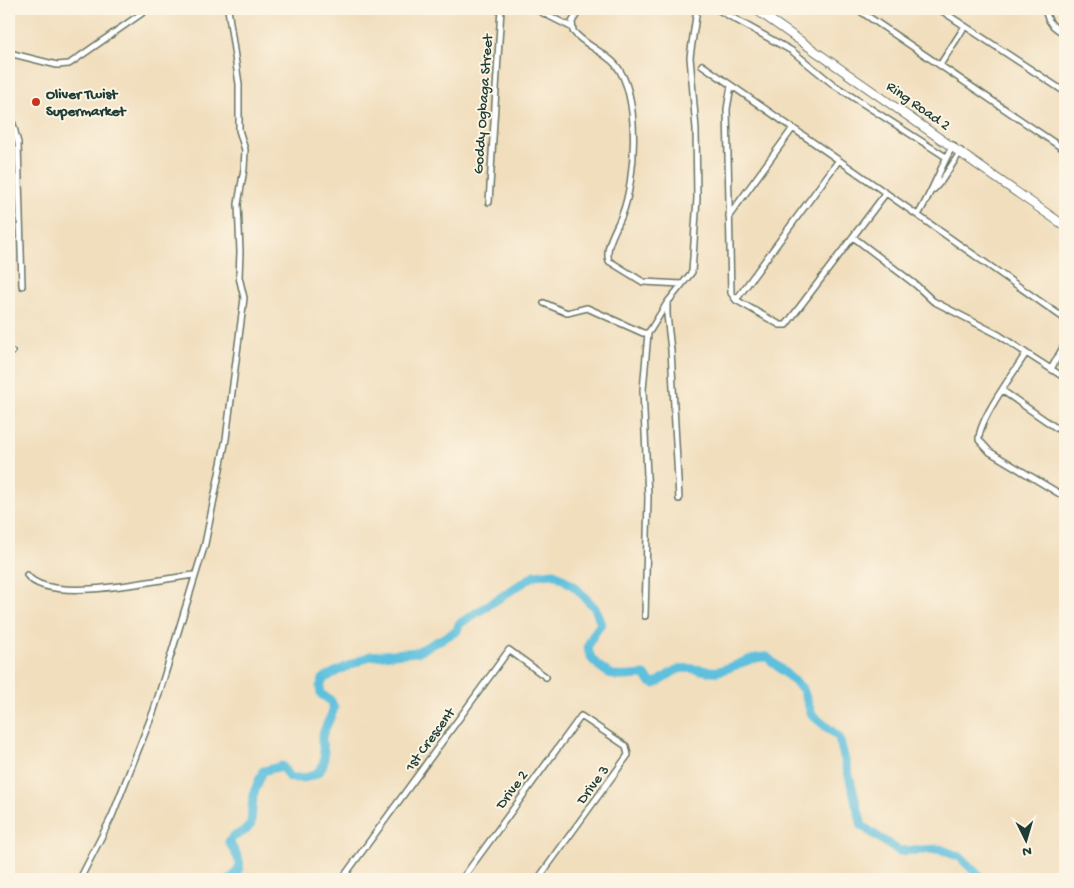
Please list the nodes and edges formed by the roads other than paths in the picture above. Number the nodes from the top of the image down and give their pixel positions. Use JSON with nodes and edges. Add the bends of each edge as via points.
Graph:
{"nodes":[{"id":1,"x":148,"y":9,"type":"edge"},
{"id":2,"x":228,"y":9,"type":"edge"},
{"id":3,"x":501,"y":9,"type":"edge"},
{"id":4,"x":535,"y":9,"type":"edge"},
{"id":5,"x":580,"y":9,"type":"edge"},
{"id":6,"x":697,"y":9,"type":"edge"},
{"id":7,"x":717,"y":9,"type":"edge"},
{"id":8,"x":755,"y":9,"type":"edge"},
{"id":9,"x":857,"y":9,"type":"edge"},
{"id":10,"x":939,"y":9,"type":"edge"},
{"id":11,"x":1045,"y":9,"type":"edge"},
{"id":12,"x":965,"y":26,"type":"junction"},
{"id":13,"x":572,"y":27,"type":"junction"},
{"id":14,"x":1065,"y":34,"type":"edge"},
{"id":15,"x":9,"y":53,"type":"edge"},
{"id":16,"x":702,"y":65,"type":"dead end"},
{"id":17,"x":940,"y":65,"type":"junction"},
{"id":18,"x":731,"y":86,"type":"junction"},
{"id":19,"x":1065,"y":92,"type":"edge"},
{"id":20,"x":9,"y":121,"type":"edge"},
{"id":21,"x":793,"y":128,"type":"junction"},
{"id":22,"x":953,"y":145,"type":"junction"},
{"id":23,"x":1065,"y":150,"type":"edge"},
{"id":24,"x":961,"y":151,"type":"junction"},
{"id":25,"x":946,"y":157,"type":"junction"},
{"id":26,"x":839,"y":160,"type":"junction"},
{"id":27,"x":934,"y":189,"type":"junction"},
{"id":28,"x":886,"y":193,"type":"junction"},
{"id":29,"x":489,"y":202,"type":"dead end"},
{"id":30,"x":918,"y":215,"type":"junction"},
{"id":31,"x":729,"y":216,"type":"junction"},
{"id":32,"x":1065,"y":226,"type":"edge"},
{"id":33,"x":853,"y":237,"type":"junction"},
{"id":34,"x":682,"y":284,"type":"junction"},
{"id":35,"x":22,"y":286,"type":"dead end"},
{"id":36,"x":736,"y":300,"type":"junction"},
{"id":37,"x":544,"y":303,"type":"dead end"},
{"id":38,"x":668,"y":303,"type":"junction"},
{"id":39,"x":1065,"y":319,"type":"edge"},
{"id":40,"x":648,"y":333,"type":"junction"},
{"id":41,"x":1065,"y":344,"type":"edge"},
{"id":42,"x":1026,"y":354,"type":"junction"},
{"id":43,"x":1051,"y":369,"type":"junction"},
{"id":44,"x":1065,"y":378,"type":"edge"},
{"id":45,"x":1002,"y":392,"type":"junction"},
{"id":46,"x":1065,"y":434,"type":"edge"},
{"id":47,"x":1065,"y":497,"type":"edge"},
{"id":48,"x":679,"y":499,"type":"dead end"},
{"id":49,"x":27,"y":574,"type":"dead end"},
{"id":50,"x":195,"y":575,"type":"junction"},
{"id":51,"x":644,"y":616,"type":"dead end"},
{"id":52,"x":546,"y":677,"type":"dead end"},
{"id":53,"x":581,"y":716,"type":"joint"},
{"id":54,"x":80,"y":879,"type":"edge"},
{"id":55,"x":342,"y":879,"type":"edge"},
{"id":56,"x":462,"y":879,"type":"edge"},
{"id":57,"x":538,"y":879,"type":"edge"}],
"edges":[{"from":1,"to":15,"type":"street","via":[[69,64],[57,65]]},
{"from":2,"to":50,"type":"street","via":[[239,84],[239,130],[245,150],[238,204],[239,277],[244,298],[226,439],[214,504]]},
{"from":3,"to":29,"type":"street","name":"Goddy Ogbaga Street"},
{"from":4,"to":13,"type":"street"},
{"from":5,"to":13,"type":"street"},
{"from":6,"to":34,"type":"street","via":[[690,57],[697,198],[692,272]]},
{"from":7,"to":25,"type":"street","via":[[792,52],[834,85]]},
{"from":8,"to":22,"type":"main road","name":"Ring Road 2"},
{"from":9,"to":17,"type":"street"},
{"from":10,"to":12,"type":"street"},
{"from":11,"to":14,"type":"street","via":[[1051,26]]},
{"from":12,"to":17,"type":"street"},
{"from":12,"to":19,"type":"street"},
{"from":13,"to":34,"type":"street","via":[[577,36],[614,63],[624,76],[632,102],[628,199],[608,248],[609,261],[643,282]]},
{"from":16,"to":18,"type":"street"},
{"from":17,"to":23,"type":"street"},
{"from":18,"to":21,"type":"street"},
{"from":18,"to":31,"type":"street","via":[[727,109]]},
{"from":20,"to":35,"type":"street","via":[[18,143]]},
{"from":21,"to":26,"type":"street"},
{"from":21,"to":31,"type":"street"},
{"from":22,"to":24,"type":"main road","name":"Ring Road 2"},
{"from":22,"to":25,"type":"street"},
{"from":24,"to":27,"type":"street"},
{"from":24,"to":32,"type":"main road","name":"Ring Road 2"},
{"from":25,"to":27,"type":"street"},
{"from":26,"to":28,"type":"street"},
{"from":26,"to":36,"type":"street"},
{"from":27,"to":30,"type":"street"},
{"from":28,"to":30,"type":"street"},
{"from":28,"to":33,"type":"street"},
{"from":30,"to":39,"type":"street"},
{"from":31,"to":36,"type":"street","via":[[730,291]]},
{"from":33,"to":36,"type":"street","via":[[786,325],[780,325]]},
{"from":33,"to":42,"type":"street","via":[[933,301],[999,335]]},
{"from":34,"to":38,"type":"street"},
{"from":37,"to":40,"type":"street","via":[[567,313],[587,308]]},
{"from":38,"to":40,"type":"street"},
{"from":38,"to":48,"type":"street"},
{"from":40,"to":51,"type":"street","via":[[643,390],[648,497]]},
{"from":41,"to":43,"type":"street"},
{"from":42,"to":43,"type":"street"},
{"from":42,"to":45,"type":"street"},
{"from":43,"to":44,"type":"street"},
{"from":45,"to":46,"type":"street"},
{"from":45,"to":47,"type":"street","via":[[982,424],[981,444]]},
{"from":49,"to":50,"type":"street","via":[[42,585],[60,589],[116,586]]},
{"from":50,"to":54,"type":"street","via":[[154,710],[112,816]]},
{"from":52,"to":55,"type":"street","name":"1st Crescent","via":[[509,650]]},
{"from":53,"to":56,"type":"street","name":"Drive 2"},
{"from":53,"to":57,"type":"street","name":"Drive 3","via":[[626,746],[628,755]]}]}
